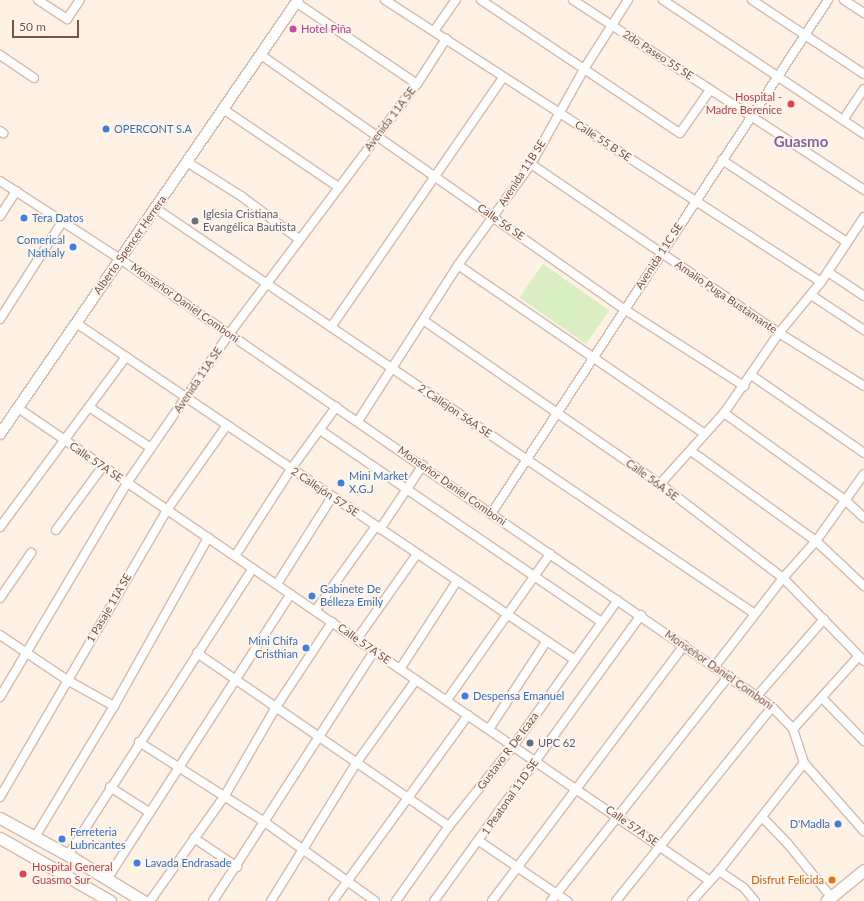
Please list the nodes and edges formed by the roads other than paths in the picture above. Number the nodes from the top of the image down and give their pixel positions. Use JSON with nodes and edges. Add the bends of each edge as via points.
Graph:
{"nodes":[{"id":1,"x":38,"y":0,"type":"edge"},
{"id":2,"x":80,"y":0,"type":"edge"},
{"id":3,"x":385,"y":0,"type":"edge"},
{"id":4,"x":456,"y":0,"type":"edge"},
{"id":5,"x":481,"y":0,"type":"edge"},
{"id":6,"x":573,"y":0,"type":"edge"},
{"id":7,"x":628,"y":0,"type":"edge"},
{"id":8,"x":663,"y":0,"type":"edge"},
{"id":9,"x":752,"y":0,"type":"edge"},
{"id":10,"x":828,"y":0,"type":"edge"},
{"id":11,"x":844,"y":0,"type":"edge"},
{"id":12,"x":297,"y":1,"type":"edge"},
{"id":13,"x":864,"y":13,"type":"edge"},
{"id":14,"x":612,"y":25,"type":"junction"},
{"id":15,"x":434,"y":31,"type":"junction"},
{"id":16,"x":805,"y":35,"type":"junction"},
{"id":17,"x":446,"y":39,"type":"junction"},
{"id":18,"x":0,"y":55,"type":"edge"},
{"id":19,"x":260,"y":55,"type":"junction"},
{"id":20,"x":584,"y":69,"type":"junction"},
{"id":21,"x":864,"y":74,"type":"edge"},
{"id":22,"x":777,"y":77,"type":"junction"},
{"id":23,"x":34,"y":78,"type":"dead end"},
{"id":24,"x":503,"y":78,"type":"junction"},
{"id":25,"x":417,"y":84,"type":"junction"},
{"id":26,"x":710,"y":90,"type":"junction"},
{"id":27,"x":864,"y":90,"type":"edge"},
{"id":28,"x":223,"y":109,"type":"junction"},
{"id":29,"x":559,"y":113,"type":"junction"},
{"id":30,"x":751,"y":116,"type":"junction"},
{"id":31,"x":843,"y":120,"type":"junction"},
{"id":32,"x":864,"y":134,"type":"edge"},
{"id":33,"x":377,"y":137,"type":"junction"},
{"id":34,"x":722,"y":160,"type":"junction"},
{"id":35,"x":188,"y":162,"type":"junction"},
{"id":36,"x":531,"y":164,"type":"junction"},
{"id":37,"x":434,"y":177,"type":"junction"},
{"id":38,"x":0,"y":181,"type":"edge"},
{"id":39,"x":338,"y":187,"type":"junction"},
{"id":40,"x":864,"y":190,"type":"edge"},
{"id":41,"x":16,"y":191,"type":"junction"},
{"id":42,"x":695,"y":201,"type":"junction"},
{"id":43,"x":155,"y":208,"type":"junction"},
{"id":44,"x":0,"y":216,"type":"edge"},
{"id":45,"x":493,"y":217,"type":"junction"},
{"id":46,"x":864,"y":217,"type":"edge"},
{"id":47,"x":62,"y":222,"type":"junction"},
{"id":48,"x":299,"y":239,"type":"junction"},
{"id":49,"x":847,"y":242,"type":"junction"},
{"id":50,"x":660,"y":254,"type":"junction"},
{"id":51,"x":120,"y":259,"type":"junction"},
{"id":52,"x":458,"y":265,"type":"junction"},
{"id":53,"x":828,"y":272,"type":"junction"},
{"id":54,"x":821,"y":282,"type":"junction"},
{"id":55,"x":266,"y":284,"type":"junction"},
{"id":56,"x":811,"y":295,"type":"junction"},
{"id":57,"x":864,"y":296,"type":"edge"},
{"id":58,"x":624,"y":308,"type":"junction"},
{"id":59,"x":0,"y":319,"type":"edge"},
{"id":60,"x":423,"y":320,"type":"junction"},
{"id":61,"x":76,"y":323,"type":"junction"},
{"id":62,"x":331,"y":327,"type":"junction"},
{"id":63,"x":864,"y":330,"type":"edge"},
{"id":64,"x":779,"y":333,"type":"junction"},
{"id":65,"x":229,"y":334,"type":"junction"},
{"id":66,"x":126,"y":357,"type":"junction"},
{"id":67,"x":592,"y":357,"type":"junction"},
{"id":68,"x":392,"y":368,"type":"junction"},
{"id":69,"x":751,"y":375,"type":"junction"},
{"id":70,"x":744,"y":386,"type":"junction"},
{"id":71,"x":864,"y":386,"type":"edge"},
{"id":72,"x":186,"y":397,"type":"junction"},
{"id":73,"x":89,"y":407,"type":"junction"},
{"id":74,"x":336,"y":407,"type":"junction"},
{"id":75,"x":18,"y":408,"type":"junction"},
{"id":76,"x":556,"y":413,"type":"junction"},
{"id":77,"x":724,"y":413,"type":"junction"},
{"id":78,"x":358,"y":421,"type":"junction"},
{"id":79,"x":227,"y":425,"type":"junction"},
{"id":80,"x":320,"y":430,"type":"junction"},
{"id":81,"x":0,"y":434,"type":"edge"},
{"id":82,"x":705,"y":434,"type":"junction"},
{"id":83,"x":64,"y":440,"type":"junction"},
{"id":84,"x":151,"y":448,"type":"junction"},
{"id":85,"x":691,"y":451,"type":"junction"},
{"id":86,"x":864,"y":453,"type":"edge"},
{"id":87,"x":526,"y":459,"type":"junction"},
{"id":88,"x":423,"y":465,"type":"junction"},
{"id":89,"x":103,"y":466,"type":"junction"},
{"id":90,"x":291,"y":469,"type":"junction"},
{"id":91,"x":864,"y":474,"type":"edge"},
{"id":92,"x":127,"y":483,"type":"junction"},
{"id":93,"x":660,"y":484,"type":"junction"},
{"id":94,"x":407,"y":489,"type":"junction"},
{"id":95,"x":332,"y":496,"type":"junction"},
{"id":96,"x":845,"y":500,"type":"junction"},
{"id":97,"x":167,"y":510,"type":"junction"},
{"id":98,"x":491,"y":514,"type":"junction"},
{"id":99,"x":864,"y":518,"type":"edge"},
{"id":100,"x":0,"y":527,"type":"edge"},
{"id":101,"x":378,"y":528,"type":"junction"},
{"id":102,"x":56,"y":530,"type":"dead end"},
{"id":103,"x":208,"y":538,"type":"junction"},
{"id":104,"x":816,"y":541,"type":"junction"},
{"id":105,"x":31,"y":553,"type":"dead end"},
{"id":106,"x":417,"y":554,"type":"junction"},
{"id":107,"x":550,"y":554,"type":"junction"},
{"id":108,"x":235,"y":556,"type":"junction"},
{"id":109,"x":253,"y":568,"type":"junction"},
{"id":110,"x":535,"y":575,"type":"junction"},
{"id":111,"x":783,"y":578,"type":"junction"},
{"id":112,"x":457,"y":581,"type":"junction"},
{"id":113,"x":277,"y":584,"type":"junction"},
{"id":114,"x":864,"y":586,"type":"edge"},
{"id":115,"x":291,"y":594,"type":"junction"},
{"id":116,"x":0,"y":598,"type":"edge"},
{"id":117,"x":618,"y":600,"type":"junction"},
{"id":118,"x":315,"y":611,"type":"junction"},
{"id":119,"x":755,"y":614,"type":"junction"},
{"id":120,"x":507,"y":615,"type":"junction"},
{"id":121,"x":641,"y":615,"type":"junction"},
{"id":122,"x":824,"y":619,"type":"junction"},
{"id":123,"x":332,"y":622,"type":"junction"},
{"id":124,"x":601,"y":622,"type":"junction"},
{"id":125,"x":0,"y":635,"type":"edge"},
{"id":126,"x":357,"y":639,"type":"junction"},
{"id":127,"x":546,"y":642,"type":"junction"},
{"id":128,"x":684,"y":646,"type":"junction"},
{"id":129,"x":26,"y":651,"type":"junction"},
{"id":130,"x":374,"y":651,"type":"junction"},
{"id":131,"x":197,"y":653,"type":"junction"},
{"id":132,"x":862,"y":659,"type":"edge"},
{"id":133,"x":575,"y":660,"type":"junction"},
{"id":134,"x":715,"y":666,"type":"junction"},
{"id":135,"x":400,"y":669,"type":"junction"},
{"id":136,"x":729,"y":676,"type":"junction"},
{"id":137,"x":236,"y":679,"type":"junction"},
{"id":138,"x":67,"y":680,"type":"junction"},
{"id":139,"x":416,"y":680,"type":"junction"},
{"id":140,"x":757,"y":696,"type":"junction"},
{"id":141,"x":0,"y":697,"type":"edge"},
{"id":142,"x":822,"y":699,"type":"junction"},
{"id":143,"x":447,"y":700,"type":"junction"},
{"id":144,"x":114,"y":706,"type":"junction"},
{"id":145,"x":276,"y":707,"type":"junction"},
{"id":146,"x":772,"y":707,"type":"junction"},
{"id":147,"x":468,"y":715,"type":"junction"},
{"id":148,"x":489,"y":729,"type":"junction"},
{"id":149,"x":793,"y":729,"type":"junction"},
{"id":150,"x":318,"y":736,"type":"junction"},
{"id":151,"x":864,"y":741,"type":"edge"},
{"id":152,"x":139,"y":742,"type":"junction"},
{"id":153,"x":514,"y":745,"type":"junction"},
{"id":154,"x":535,"y":760,"type":"junction"},
{"id":155,"x":357,"y":762,"type":"junction"},
{"id":156,"x":804,"y":763,"type":"junction"},
{"id":157,"x":178,"y":769,"type":"junction"},
{"id":158,"x":110,"y":787,"type":"junction"},
{"id":159,"x":577,"y":788,"type":"junction"},
{"id":160,"x":0,"y":797,"type":"edge"},
{"id":161,"x":224,"y":797,"type":"junction"},
{"id":162,"x":408,"y":798,"type":"junction"},
{"id":163,"x":149,"y":812,"type":"junction"},
{"id":164,"x":618,"y":817,"type":"junction"},
{"id":165,"x":762,"y":817,"type":"junction"},
{"id":166,"x":0,"y":818,"type":"edge"},
{"id":167,"x":266,"y":823,"type":"junction"},
{"id":168,"x":449,"y":826,"type":"junction"},
{"id":169,"x":864,"y":831,"type":"edge"},
{"id":170,"x":35,"y":837,"type":"junction"},
{"id":171,"x":0,"y":838,"type":"edge"},
{"id":172,"x":194,"y":838,"type":"junction"},
{"id":173,"x":479,"y":841,"type":"junction"},
{"id":174,"x":660,"y":846,"type":"junction"},
{"id":175,"x":304,"y":851,"type":"junction"},
{"id":176,"x":68,"y":855,"type":"junction"},
{"id":177,"x":237,"y":867,"type":"junction"},
{"id":178,"x":517,"y":867,"type":"junction"},
{"id":179,"x":864,"y":870,"type":"edge"},
{"id":180,"x":719,"y":871,"type":"junction"},
{"id":181,"x":107,"y":879,"type":"junction"},
{"id":182,"x":710,"y":881,"type":"junction"},
{"id":183,"x":346,"y":882,"type":"junction"},
{"id":184,"x":557,"y":894,"type":"junction"},
{"id":185,"x":829,"y":899,"type":"edge"},
{"id":186,"x":110,"y":901,"type":"edge"},
{"id":187,"x":143,"y":901,"type":"edge"},
{"id":188,"x":150,"y":901,"type":"edge"},
{"id":189,"x":214,"y":901,"type":"edge"},
{"id":190,"x":270,"y":901,"type":"edge"},
{"id":191,"x":333,"y":901,"type":"edge"},
{"id":192,"x":375,"y":901,"type":"edge"},
{"id":193,"x":396,"y":901,"type":"edge"},
{"id":194,"x":434,"y":901,"type":"edge"},
{"id":195,"x":492,"y":901,"type":"edge"},
{"id":196,"x":551,"y":901,"type":"edge"},
{"id":197,"x":566,"y":901,"type":"edge"},
{"id":198,"x":616,"y":901,"type":"edge"},
{"id":199,"x":692,"y":901,"type":"edge"},
{"id":200,"x":754,"y":901,"type":"edge"}],
"edges":[{"from":1,"to":2,"type":"street","via":[[67,20]]},
{"from":3,"to":15,"type":"street","name":"Calle 55 B SE"},
{"from":4,"to":15,"type":"street"},
{"from":5,"to":20,"type":"street"},
{"from":6,"to":14,"type":"street","name":"2do Paseo 55 SE"},
{"from":7,"to":14,"type":"street","name":"Avenida 11B SE"},
{"from":8,"to":22,"type":"street"},
{"from":9,"to":16,"type":"street"},
{"from":10,"to":16,"type":"street","name":"Avenida 11C SE"},
{"from":11,"to":13,"type":"street"},
{"from":12,"to":19,"type":"street","name":"Alberto Spencer Herrera"},
{"from":12,"to":25,"type":"street"},
{"from":14,"to":20,"type":"street","name":"Avenida 11B SE"},
{"from":14,"to":26,"type":"street","name":"2do Paseo 55 SE"},
{"from":15,"to":17,"type":"street","name":"Calle 55 B SE"},
{"from":16,"to":21,"type":"street"},
{"from":16,"to":22,"type":"street","name":"Avenida 11C SE"},
{"from":17,"to":24,"type":"street","name":"Calle 55 B SE"},
{"from":17,"to":25,"type":"street","name":"Avenida 11A SE"},
{"from":18,"to":23,"type":"street"},
{"from":19,"to":28,"type":"street","name":"Alberto Spencer Herrera"},
{"from":19,"to":33,"type":"street","name":"Calle 56 SE"},
{"from":20,"to":26,"type":"street","via":[[680,133]]},
{"from":20,"to":29,"type":"street","name":"Avenida 11B SE"},
{"from":22,"to":30,"type":"street","name":"Avenida 11C SE"},
{"from":22,"to":31,"type":"street"},
{"from":24,"to":29,"type":"street","name":"Calle 55 B SE"},
{"from":24,"to":37,"type":"street"},
{"from":25,"to":33,"type":"street","name":"Avenida 11A SE"},
{"from":26,"to":30,"type":"street","name":"2do Paseo 55 SE"},
{"from":27,"to":31,"type":"street"},
{"from":28,"to":35,"type":"street","name":"Alberto Spencer Herrera"},
{"from":28,"to":39,"type":"street"},
{"from":29,"to":36,"type":"street","name":"Avenida 11B SE"},
{"from":29,"to":42,"type":"street","name":"Calle 55 B SE"},
{"from":30,"to":34,"type":"street","name":"Avenida 11C SE"},
{"from":30,"to":40,"type":"street","name":"2do Paseo 55 SE"},
{"from":31,"to":32,"type":"street"},
{"from":33,"to":37,"type":"street","name":"Calle 56 SE"},
{"from":33,"to":39,"type":"street","name":"Avenida 11A SE"},
{"from":34,"to":42,"type":"street","name":"Avenida 11C SE"},
{"from":34,"to":49,"type":"street"},
{"from":35,"to":43,"type":"street","name":"Alberto Spencer Herrera"},
{"from":35,"to":48,"type":"street","via":[[241,196]]},
{"from":36,"to":45,"type":"street","name":"Avenida 11B SE"},
{"from":36,"to":50,"type":"street","name":"Amalio Puga Bustamante"},
{"from":37,"to":45,"type":"street","name":"Calle 56 SE"},
{"from":37,"to":62,"type":"street"},
{"from":38,"to":41,"type":"street","name":"Monseñor Daniel Comboni"},
{"from":39,"to":48,"type":"street","name":"Avenida 11A SE"},
{"from":41,"to":44,"type":"street"},
{"from":41,"to":47,"type":"street","name":"Monseñor Daniel Comboni"},
{"from":42,"to":50,"type":"street","name":"Avenida 11C SE"},
{"from":42,"to":54,"type":"street","name":"Calle 55 B SE"},
{"from":43,"to":51,"type":"street","name":"Alberto Spencer Herrera"},
{"from":43,"to":55,"type":"street","name":"2 Callejon 56A SE"},
{"from":45,"to":52,"type":"street","name":"Avenida 11B SE"},
{"from":45,"to":58,"type":"street","name":"Calle 56 SE"},
{"from":46,"to":49,"type":"street"},
{"from":47,"to":51,"type":"street","name":"Monseñor Daniel Comboni"},
{"from":47,"to":59,"type":"street"},
{"from":48,"to":55,"type":"street","name":"Avenida 11A SE"},
{"from":49,"to":53,"type":"street"},
{"from":50,"to":58,"type":"street","name":"Avenida 11C SE"},
{"from":50,"to":64,"type":"street","name":"Amalio Puga Bustamante"},
{"from":51,"to":61,"type":"street","name":"Alberto Spencer Herrera"},
{"from":51,"to":65,"type":"street","name":"Monseñor Daniel Comboni"},
{"from":52,"to":60,"type":"street","name":"Avenida 11B SE"},
{"from":52,"to":67,"type":"street"},
{"from":53,"to":54,"type":"street"},
{"from":53,"to":57,"type":"street"},
{"from":54,"to":56,"type":"street"},
{"from":55,"to":62,"type":"street","name":"2 Callejon 56A SE"},
{"from":55,"to":65,"type":"street","name":"Avenida 11A SE"},
{"from":56,"to":63,"type":"street"},
{"from":56,"to":64,"type":"street"},
{"from":58,"to":67,"type":"street","name":"Avenida 11C SE"},
{"from":58,"to":70,"type":"street","name":"Calle 56 SE"},
{"from":60,"to":68,"type":"street","name":"Avenida 11B SE"},
{"from":60,"to":76,"type":"street","name":"Calle 56A SE"},
{"from":61,"to":66,"type":"street","name":"2 Callejón 57 SE"},
{"from":61,"to":75,"type":"street","name":"Alberto Spencer Herrera"},
{"from":62,"to":68,"type":"street","name":"2 Callejon 56A SE"},
{"from":64,"to":69,"type":"street"},
{"from":64,"to":71,"type":"street","name":"Amalio Puga Bustamante"},
{"from":65,"to":72,"type":"street","name":"Avenida 11A SE"},
{"from":65,"to":74,"type":"street","name":"Monseñor Daniel Comboni"},
{"from":66,"to":72,"type":"street","name":"2 Callejón 57 SE"},
{"from":66,"to":73,"type":"street"},
{"from":67,"to":76,"type":"street","name":"Avenida 11C SE"},
{"from":67,"to":82,"type":"street"},
{"from":68,"to":78,"type":"street","name":"Avenida 11B SE"},
{"from":68,"to":87,"type":"street","name":"2 Callejon 56A SE"},
{"from":69,"to":70,"type":"street"},
{"from":69,"to":86,"type":"street"},
{"from":70,"to":77,"type":"street"},
{"from":72,"to":79,"type":"street","name":"2 Callejón 57 SE"},
{"from":72,"to":84,"type":"street","name":"Avenida 11A SE"},
{"from":73,"to":83,"type":"street"},
{"from":73,"to":84,"type":"street"},
{"from":74,"to":78,"type":"street","name":"Monseñor Daniel Comboni"},
{"from":74,"to":80,"type":"street"},
{"from":75,"to":81,"type":"street","name":"Alberto Spencer Herrera"},
{"from":75,"to":83,"type":"street","name":"Calle 57A SE"},
{"from":76,"to":87,"type":"street","name":"Avenida 11C SE"},
{"from":76,"to":93,"type":"street","name":"Calle 56A SE"},
{"from":77,"to":82,"type":"street"},
{"from":77,"to":96,"type":"street"},
{"from":78,"to":88,"type":"street","name":"Monseñor Daniel Comboni"},
{"from":79,"to":90,"type":"street","name":"2 Callejón 57 SE"},
{"from":79,"to":97,"type":"street","name":"1 Pasaje 11A SE"},
{"from":80,"to":90,"type":"street"},
{"from":80,"to":94,"type":"street"},
{"from":82,"to":85,"type":"street"},
{"from":83,"to":89,"type":"street","name":"Calle 57A SE"},
{"from":83,"to":100,"type":"street"},
{"from":84,"to":92,"type":"street","name":"Avenida 11A SE"},
{"from":85,"to":93,"type":"street"},
{"from":85,"to":104,"type":"street"},
{"from":87,"to":98,"type":"street","name":"Avenida 11C SE"},
{"from":87,"to":119,"type":"street","name":"2 Callejon 56A SE"},
{"from":88,"to":94,"type":"street"},
{"from":88,"to":98,"type":"street","name":"Monseñor Daniel Comboni"},
{"from":89,"to":92,"type":"street","name":"Calle 57A SE"},
{"from":89,"to":102,"type":"street"},
{"from":90,"to":95,"type":"street","name":"2 Callejón 57 SE"},
{"from":90,"to":108,"type":"street"},
{"from":91,"to":96,"type":"street"},
{"from":92,"to":97,"type":"street","name":"Calle 57A SE"},
{"from":92,"to":129,"type":"street","name":"Avenida 11A SE"},
{"from":93,"to":111,"type":"street","name":"Calle 56A SE"},
{"from":94,"to":101,"type":"street"},
{"from":94,"to":110,"type":"street"},
{"from":95,"to":101,"type":"street","name":"2 Callejón 57 SE"},
{"from":95,"to":113,"type":"street"},
{"from":96,"to":99,"type":"street"},
{"from":96,"to":104,"type":"street"},
{"from":97,"to":103,"type":"street","name":"Calle 57A SE"},
{"from":97,"to":138,"type":"street","name":"1 Pasaje 11A SE"},
{"from":98,"to":107,"type":"street","name":"Monseñor Daniel Comboni"},
{"from":101,"to":106,"type":"street","name":"2 Callejón 57 SE"},
{"from":101,"to":118,"type":"street"},
{"from":103,"to":108,"type":"street","name":"Calle 57A SE"},
{"from":103,"to":144,"type":"street"},
{"from":104,"to":111,"type":"street"},
{"from":104,"to":114,"type":"street"},
{"from":105,"to":116,"type":"street"},
{"from":106,"to":112,"type":"street","name":"2 Callejón 57 SE"},
{"from":106,"to":126,"type":"street"},
{"from":107,"to":110,"type":"street"},
{"from":107,"to":117,"type":"street","name":"Monseñor Daniel Comboni"},
{"from":108,"to":109,"type":"street","name":"Calle 57A SE"},
{"from":109,"to":113,"type":"street","name":"Calle 57A SE"},
{"from":109,"to":131,"type":"street"},
{"from":110,"to":120,"type":"street"},
{"from":110,"to":124,"type":"street"},
{"from":111,"to":119,"type":"street"},
{"from":111,"to":122,"type":"street","name":"Calle 56A SE"},
{"from":112,"to":120,"type":"street","name":"2 Callejón 57 SE"},
{"from":112,"to":135,"type":"street"},
{"from":113,"to":115,"type":"street","name":"Calle 57A SE"},
{"from":115,"to":118,"type":"street","name":"Calle 57A SE"},
{"from":115,"to":137,"type":"street"},
{"from":117,"to":121,"type":"street","name":"Monseñor Daniel Comboni"},
{"from":117,"to":124,"type":"street","name":"Gustavo R De Icaza"},
{"from":118,"to":123,"type":"street","name":"Calle 57A SE"},
{"from":119,"to":134,"type":"street"},
{"from":120,"to":127,"type":"street","name":"2 Callejón 57 SE"},
{"from":120,"to":143,"type":"street"},
{"from":121,"to":128,"type":"street","name":"Monseñor Daniel Comboni"},
{"from":121,"to":154,"type":"street","name":"1 Peatonal 11D SE"},
{"from":122,"to":132,"type":"street","name":"Calle 56A SE"},
{"from":122,"to":140,"type":"street"},
{"from":123,"to":126,"type":"street","name":"Calle 57A SE"},
{"from":123,"to":145,"type":"street"},
{"from":124,"to":133,"type":"street","name":"Gustavo R De Icaza"},
{"from":125,"to":129,"type":"street"},
{"from":126,"to":130,"type":"street","name":"Calle 57A SE"},
{"from":127,"to":133,"type":"street","name":"2 Callejón 57 SE"},
{"from":127,"to":148,"type":"street"},
{"from":128,"to":134,"type":"street","name":"Monseñor Daniel Comboni"},
{"from":128,"to":159,"type":"street"},
{"from":129,"to":138,"type":"street"},
{"from":129,"to":141,"type":"street","name":"Avenida 11A SE"},
{"from":130,"to":135,"type":"street","name":"Calle 57A SE"},
{"from":130,"to":150,"type":"street"},
{"from":131,"to":137,"type":"street"},
{"from":131,"to":152,"type":"street"},
{"from":132,"to":142,"type":"street"},
{"from":133,"to":153,"type":"street","name":"Gustavo R De Icaza"},
{"from":134,"to":136,"type":"street","name":"Monseñor Daniel Comboni"},
{"from":135,"to":139,"type":"street","name":"Calle 57A SE"},
{"from":136,"to":140,"type":"street","name":"Monseñor Daniel Comboni"},
{"from":136,"to":164,"type":"street"},
{"from":137,"to":145,"type":"street"},
{"from":137,"to":157,"type":"street"},
{"from":138,"to":144,"type":"street"},
{"from":138,"to":160,"type":"street","name":"1 Pasaje 11A SE"},
{"from":139,"to":143,"type":"street","name":"Calle 57A SE"},
{"from":139,"to":155,"type":"street"},
{"from":140,"to":146,"type":"street","name":"Monseñor Daniel Comboni"},
{"from":142,"to":149,"type":"street"},
{"from":142,"to":151,"type":"street"},
{"from":143,"to":147,"type":"street","name":"Calle 57A SE"},
{"from":144,"to":170,"type":"street"},
{"from":145,"to":150,"type":"street"},
{"from":145,"to":161,"type":"street"},
{"from":146,"to":149,"type":"street","name":"Monseñor Daniel Comboni"},
{"from":146,"to":174,"type":"street"},
{"from":147,"to":148,"type":"street","name":"Calle 57A SE"},
{"from":147,"to":162,"type":"street"},
{"from":148,"to":153,"type":"street","name":"Calle 57A SE"},
{"from":149,"to":156,"type":"street","name":"Monseñor Daniel Comboni"},
{"from":150,"to":155,"type":"street"},
{"from":150,"to":167,"type":"street"},
{"from":152,"to":157,"type":"street"},
{"from":152,"to":158,"type":"street"},
{"from":153,"to":154,"type":"street","name":"Calle 57A SE"},
{"from":153,"to":168,"type":"street","name":"Gustavo R De Icaza"},
{"from":154,"to":159,"type":"street","name":"Calle 57A SE"},
{"from":154,"to":173,"type":"street","name":"1 Peatonal 11D SE"},
{"from":155,"to":162,"type":"street"},
{"from":155,"to":175,"type":"street"},
{"from":156,"to":165,"type":"street"},
{"from":156,"to":169,"type":"street","name":"Monseñor Daniel Comboni"},
{"from":157,"to":161,"type":"street"},
{"from":157,"to":163,"type":"street"},
{"from":158,"to":163,"type":"street"},
{"from":158,"to":176,"type":"street"},
{"from":159,"to":164,"type":"street","name":"Calle 57A SE"},
{"from":159,"to":178,"type":"street"},
{"from":161,"to":167,"type":"street"},
{"from":161,"to":172,"type":"street"},
{"from":162,"to":168,"type":"street"},
{"from":162,"to":183,"type":"street"},
{"from":163,"to":181,"type":"street"},
{"from":164,"to":174,"type":"street","name":"Calle 57A SE"},
{"from":164,"to":184,"type":"street"},
{"from":165,"to":180,"type":"street"},
{"from":165,"to":185,"type":"street","via":[[788,844]]},
{"from":166,"to":170,"type":"main road"},
{"from":167,"to":175,"type":"street"},
{"from":167,"to":177,"type":"street"},
{"from":168,"to":193,"type":"street","name":"Gustavo R De Icaza"},
{"from":170,"to":176,"type":"main road"},
{"from":171,"to":186,"type":"main road"},
{"from":172,"to":177,"type":"street"},
{"from":172,"to":188,"type":"street"},
{"from":173,"to":178,"type":"street"},
{"from":173,"to":194,"type":"street","name":"1 Peatonal 11D SE"},
{"from":174,"to":182,"type":"street","name":"Calle 57A SE"},
{"from":174,"to":198,"type":"street"},
{"from":175,"to":183,"type":"street"},
{"from":175,"to":190,"type":"street"},
{"from":176,"to":181,"type":"main road"},
{"from":177,"to":189,"type":"street"},
{"from":178,"to":184,"type":"street"},
{"from":178,"to":195,"type":"street"},
{"from":179,"to":185,"type":"main road"},
{"from":180,"to":182,"type":"street"},
{"from":180,"to":200,"type":"street","via":[[744,888]]},
{"from":181,"to":187,"type":"main road"},
{"from":182,"to":199,"type":"street"},
{"from":183,"to":191,"type":"street"},
{"from":183,"to":192,"type":"street"},
{"from":184,"to":196,"type":"street"},
{"from":184,"to":197,"type":"street"}]}
